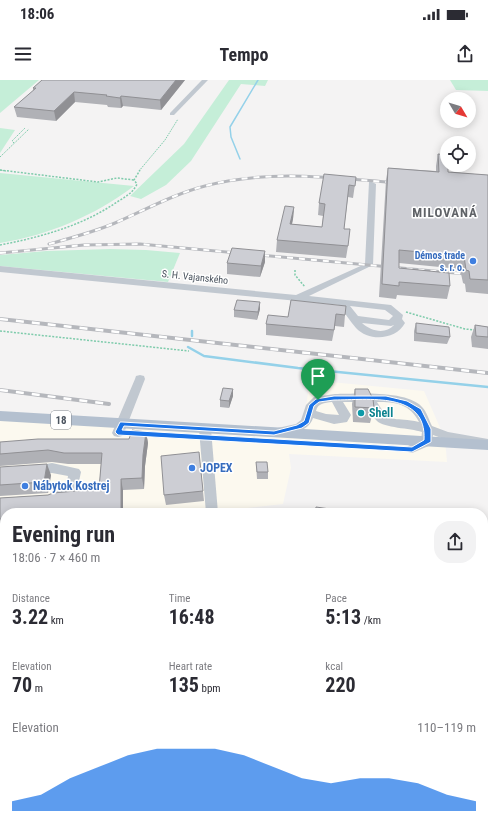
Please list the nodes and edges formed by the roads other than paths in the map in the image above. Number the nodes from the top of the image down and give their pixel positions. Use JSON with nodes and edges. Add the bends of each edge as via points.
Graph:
{"nodes":[{"id":1,"x":205,"y":80,"type":"edge"},
{"id":2,"x":172,"y":114,"type":"road end"},
{"id":3,"x":372,"y":184,"type":"dead end"},
{"id":4,"x":0,"y":269,"type":"edge"},
{"id":5,"x":296,"y":299,"type":"junction"},
{"id":6,"x":342,"y":303,"type":"junction"},
{"id":7,"x":140,"y":379,"type":"dead end"},
{"id":8,"x":334,"y":398,"type":"junction"},
{"id":9,"x":369,"y":398,"type":"junction"},
{"id":10,"x":310,"y":413,"type":"junction"},
{"id":11,"x":0,"y":416,"type":"edge"},
{"id":12,"x":0,"y":426,"type":"edge"},
{"id":13,"x":120,"y":428,"type":"junction"},
{"id":14,"x":205,"y":433,"type":"junction"},
{"id":15,"x":274,"y":433,"type":"junction"},
{"id":16,"x":428,"y":435,"type":"junction"},
{"id":17,"x":488,"y":444,"type":"edge"},
{"id":18,"x":412,"y":449,"type":"junction"},
{"id":19,"x":488,"y":454,"type":"edge"},
{"id":20,"x":22,"y":471,"type":"edge"},
{"id":21,"x":45,"y":499,"type":"edge"},
{"id":22,"x":212,"y":508,"type":"edge"}],
"edges":[{"from":1,"to":2,"type":"street"},
{"from":3,"to":5,"type":"street","via":[[368,265]]},
{"from":4,"to":5,"type":"street","name":"S. H. Vajanského"},
{"from":5,"to":6,"type":"street","name":"S. H. Vajanského"},
{"from":6,"to":6,"type":"street","name":"S. H. Vajanského","via":[[388,307],[398,315],[399,327],[386,334],[368,332],[360,327]]},
{"from":7,"to":13,"type":"street"},
{"from":8,"to":9,"type":"street"},
{"from":8,"to":10,"type":"street","via":[[313,398]]},
{"from":8,"to":10,"type":"street","via":[[345,415],[343,419],[326,419]]},
{"from":9,"to":16,"type":"street","via":[[380,417],[386,422],[409,424]]},
{"from":9,"to":16,"type":"street","via":[[405,402],[418,409]]},
{"from":10,"to":15,"type":"street","via":[[306,422],[299,427]]},
{"from":11,"to":13,"type":"main road","number":"18"},
{"from":12,"to":13,"type":"main road","number":"18"},
{"from":13,"to":14,"type":"main road","number":"18"},
{"from":14,"to":15,"type":"main road","number":"18"},
{"from":14,"to":18,"type":"main road","number":"18"},
{"from":14,"to":22,"type":"street"},
{"from":15,"to":16,"type":"main road","number":"18"},
{"from":16,"to":17,"type":"main road","number":"18"},
{"from":16,"to":18,"type":"street"},
{"from":18,"to":19,"type":"main road","number":"18"},
{"from":20,"to":21,"type":"street","via":[[52,468],[75,472],[72,491]]}]}
